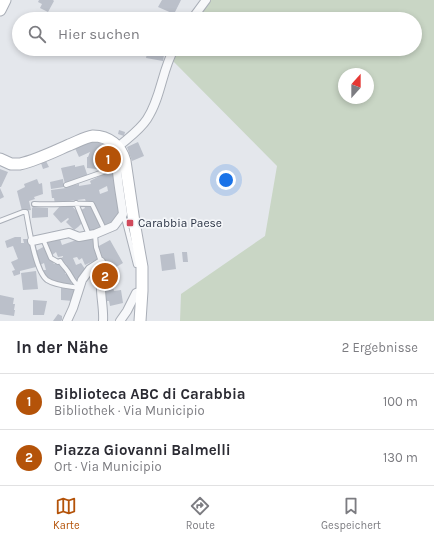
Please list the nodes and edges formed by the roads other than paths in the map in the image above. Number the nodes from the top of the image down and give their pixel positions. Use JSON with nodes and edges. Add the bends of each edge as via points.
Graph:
{"nodes":[{"id":1,"x":206,"y":0,"type":"edge"},
{"id":2,"x":197,"y":12,"type":"edge"},
{"id":3,"x":170,"y":56,"type":"edge"},
{"id":4,"x":118,"y":147,"type":"junction"},
{"id":5,"x":0,"y":159,"type":"edge"},
{"id":6,"x":117,"y":165,"type":"junction"},
{"id":7,"x":66,"y":185,"type":"dead end"},
{"id":8,"x":76,"y":203,"type":"junction"},
{"id":9,"x":34,"y":204,"type":"dead end"},
{"id":10,"x":123,"y":214,"type":"junction"},
{"id":11,"x":0,"y":221,"type":"edge"},
{"id":12,"x":105,"y":231,"type":"junction"},
{"id":13,"x":92,"y":234,"type":"junction"},
{"id":14,"x":43,"y":239,"type":"junction"},
{"id":15,"x":32,"y":241,"type":"junction"},
{"id":16,"x":101,"y":262,"type":"junction"},
{"id":17,"x":143,"y":276,"type":"junction"},
{"id":18,"x":80,"y":288,"type":"junction"},
{"id":19,"x":142,"y":291,"type":"junction"},
{"id":20,"x":66,"y":321,"type":"edge"},
{"id":21,"x":103,"y":321,"type":"edge"},
{"id":22,"x":120,"y":321,"type":"edge"},
{"id":23,"x":140,"y":321,"type":"edge"}],
"edges":[{"from":1,"to":2,"type":"street"},
{"from":3,"to":4,"type":"street","via":[[148,118]]},
{"from":4,"to":5,"type":"street","via":[[107,140],[92,136],[20,164],[11,164]]},
{"from":4,"to":6,"type":"street"},
{"from":4,"to":17,"type":"street","via":[[125,161]]},
{"from":6,"to":7,"type":"lane"},
{"from":6,"to":10,"type":"street"},
{"from":8,"to":9,"type":"lane"},
{"from":8,"to":12,"type":"lane","via":[[92,204]]},
{"from":8,"to":13,"type":"lane"},
{"from":10,"to":12,"type":"street","via":[[114,226]]},
{"from":10,"to":17,"type":"lane","via":[[137,267]]},
{"from":11,"to":15,"type":"lane","via":[[25,212]]},
{"from":12,"to":13,"type":"street"},
{"from":13,"to":14,"type":"street","via":[[79,237],[69,233]]},
{"from":13,"to":16,"type":"lane"},
{"from":14,"to":15,"type":"street"},
{"from":14,"to":18,"type":"lane","via":[[51,258],[60,261]]},
{"from":15,"to":18,"type":"lane","via":[[38,264],[47,280]]},
{"from":16,"to":18,"type":"street","via":[[90,269]]},
{"from":16,"to":21,"type":"street"},
{"from":17,"to":19,"type":"street"},
{"from":18,"to":20,"type":"street"},
{"from":19,"to":22,"type":"street","via":[[136,293]]},
{"from":19,"to":23,"type":"street"}]}
